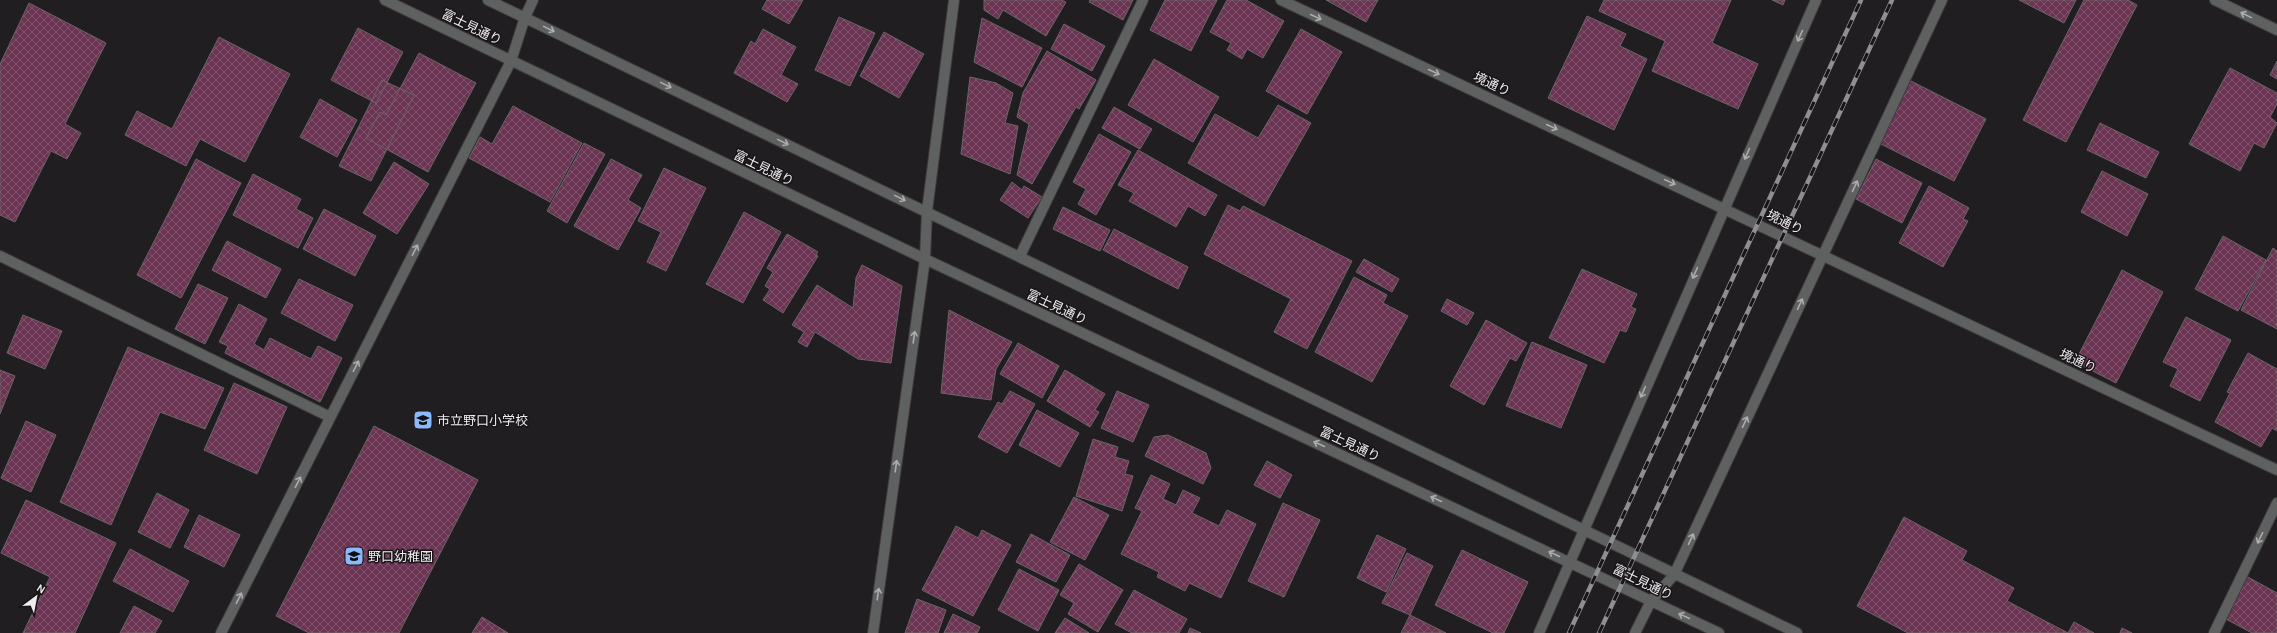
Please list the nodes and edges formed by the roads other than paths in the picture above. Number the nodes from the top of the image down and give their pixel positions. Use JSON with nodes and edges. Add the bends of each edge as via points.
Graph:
{"nodes":[{"id":1,"x":385,"y":0,"type":"edge"},
{"id":2,"x":488,"y":0,"type":"edge"},
{"id":3,"x":533,"y":0,"type":"edge"},
{"id":4,"x":954,"y":0,"type":"edge"},
{"id":5,"x":1143,"y":0,"type":"edge"},
{"id":6,"x":1281,"y":0,"type":"edge"},
{"id":7,"x":1816,"y":0,"type":"edge"},
{"id":8,"x":1942,"y":0,"type":"edge"},
{"id":9,"x":2215,"y":0,"type":"edge"},
{"id":10,"x":525,"y":17,"type":"junction"},
{"id":11,"x":2277,"y":30,"type":"edge"},
{"id":12,"x":511,"y":61,"type":"junction"},
{"id":13,"x":1724,"y":207,"type":"junction"},
{"id":14,"x":927,"y":211,"type":"junction"},
{"id":15,"x":1822,"y":255,"type":"junction"},
{"id":16,"x":0,"y":256,"type":"edge"},
{"id":17,"x":1020,"y":256,"type":"junction"},
{"id":18,"x":925,"y":259,"type":"junction"},
{"id":19,"x":330,"y":417,"type":"junction"},
{"id":20,"x":2277,"y":470,"type":"edge"},
{"id":21,"x":2277,"y":503,"type":"edge"},
{"id":22,"x":1582,"y":531,"type":"junction"},
{"id":23,"x":1570,"y":561,"type":"junction"},
{"id":24,"x":1674,"y":575,"type":"junction"},
{"id":25,"x":1651,"y":600,"type":"junction"},
{"id":26,"x":221,"y":633,"type":"edge"},
{"id":27,"x":872,"y":633,"type":"edge"},
{"id":28,"x":1539,"y":633,"type":"edge"},
{"id":29,"x":1635,"y":633,"type":"edge"},
{"id":30,"x":1719,"y":633,"type":"edge"},
{"id":31,"x":1797,"y":633,"type":"edge"},
{"id":32,"x":2214,"y":633,"type":"edge"}],
"edges":[{"from":1,"to":12,"type":"street","name":"富士見通り"},
{"from":2,"to":10,"type":"street","name":"富士見通り"},
{"from":3,"to":10,"type":"street"},
{"from":4,"to":14,"type":"street"},
{"from":5,"to":17,"type":"street"},
{"from":6,"to":13,"type":"street","name":"境通り","one_way":true},
{"from":7,"to":13,"type":"street","one_way":true},
{"from":15,"to":8,"type":"street","one_way":true},
{"from":11,"to":9,"type":"street","one_way":true},
{"from":10,"to":12,"type":"street"},
{"from":10,"to":14,"type":"street","name":"富士見通り","one_way":true},
{"from":12,"to":18,"type":"street","name":"富士見通り"},
{"from":19,"to":12,"type":"street","one_way":true},
{"from":13,"to":15,"type":"street","name":"境通り"},
{"from":13,"to":22,"type":"street","one_way":true},
{"from":14,"to":17,"type":"street","name":"富士見通り"},
{"from":14,"to":18,"type":"street"},
{"from":15,"to":20,"type":"street","name":"境通り"},
{"from":24,"to":15,"type":"street","one_way":true},
{"from":16,"to":19,"type":"street"},
{"from":17,"to":22,"type":"street","name":"富士見通り"},
{"from":23,"to":18,"type":"street","name":"富士見通り","one_way":true},
{"from":27,"to":18,"type":"street","one_way":true},
{"from":26,"to":19,"type":"street","one_way":true},
{"from":21,"to":32,"type":"street","one_way":true},
{"from":22,"to":23,"type":"street"},
{"from":22,"to":24,"type":"street","name":"富士見通り"},
{"from":23,"to":25,"type":"street","name":"富士見通り"},
{"from":23,"to":28,"type":"street"},
{"from":24,"to":25,"type":"street"},
{"from":24,"to":31,"type":"street","name":"富士見通り"},
{"from":25,"to":29,"type":"street"},
{"from":30,"to":25,"type":"street","name":"富士見通り","one_way":true}]}
